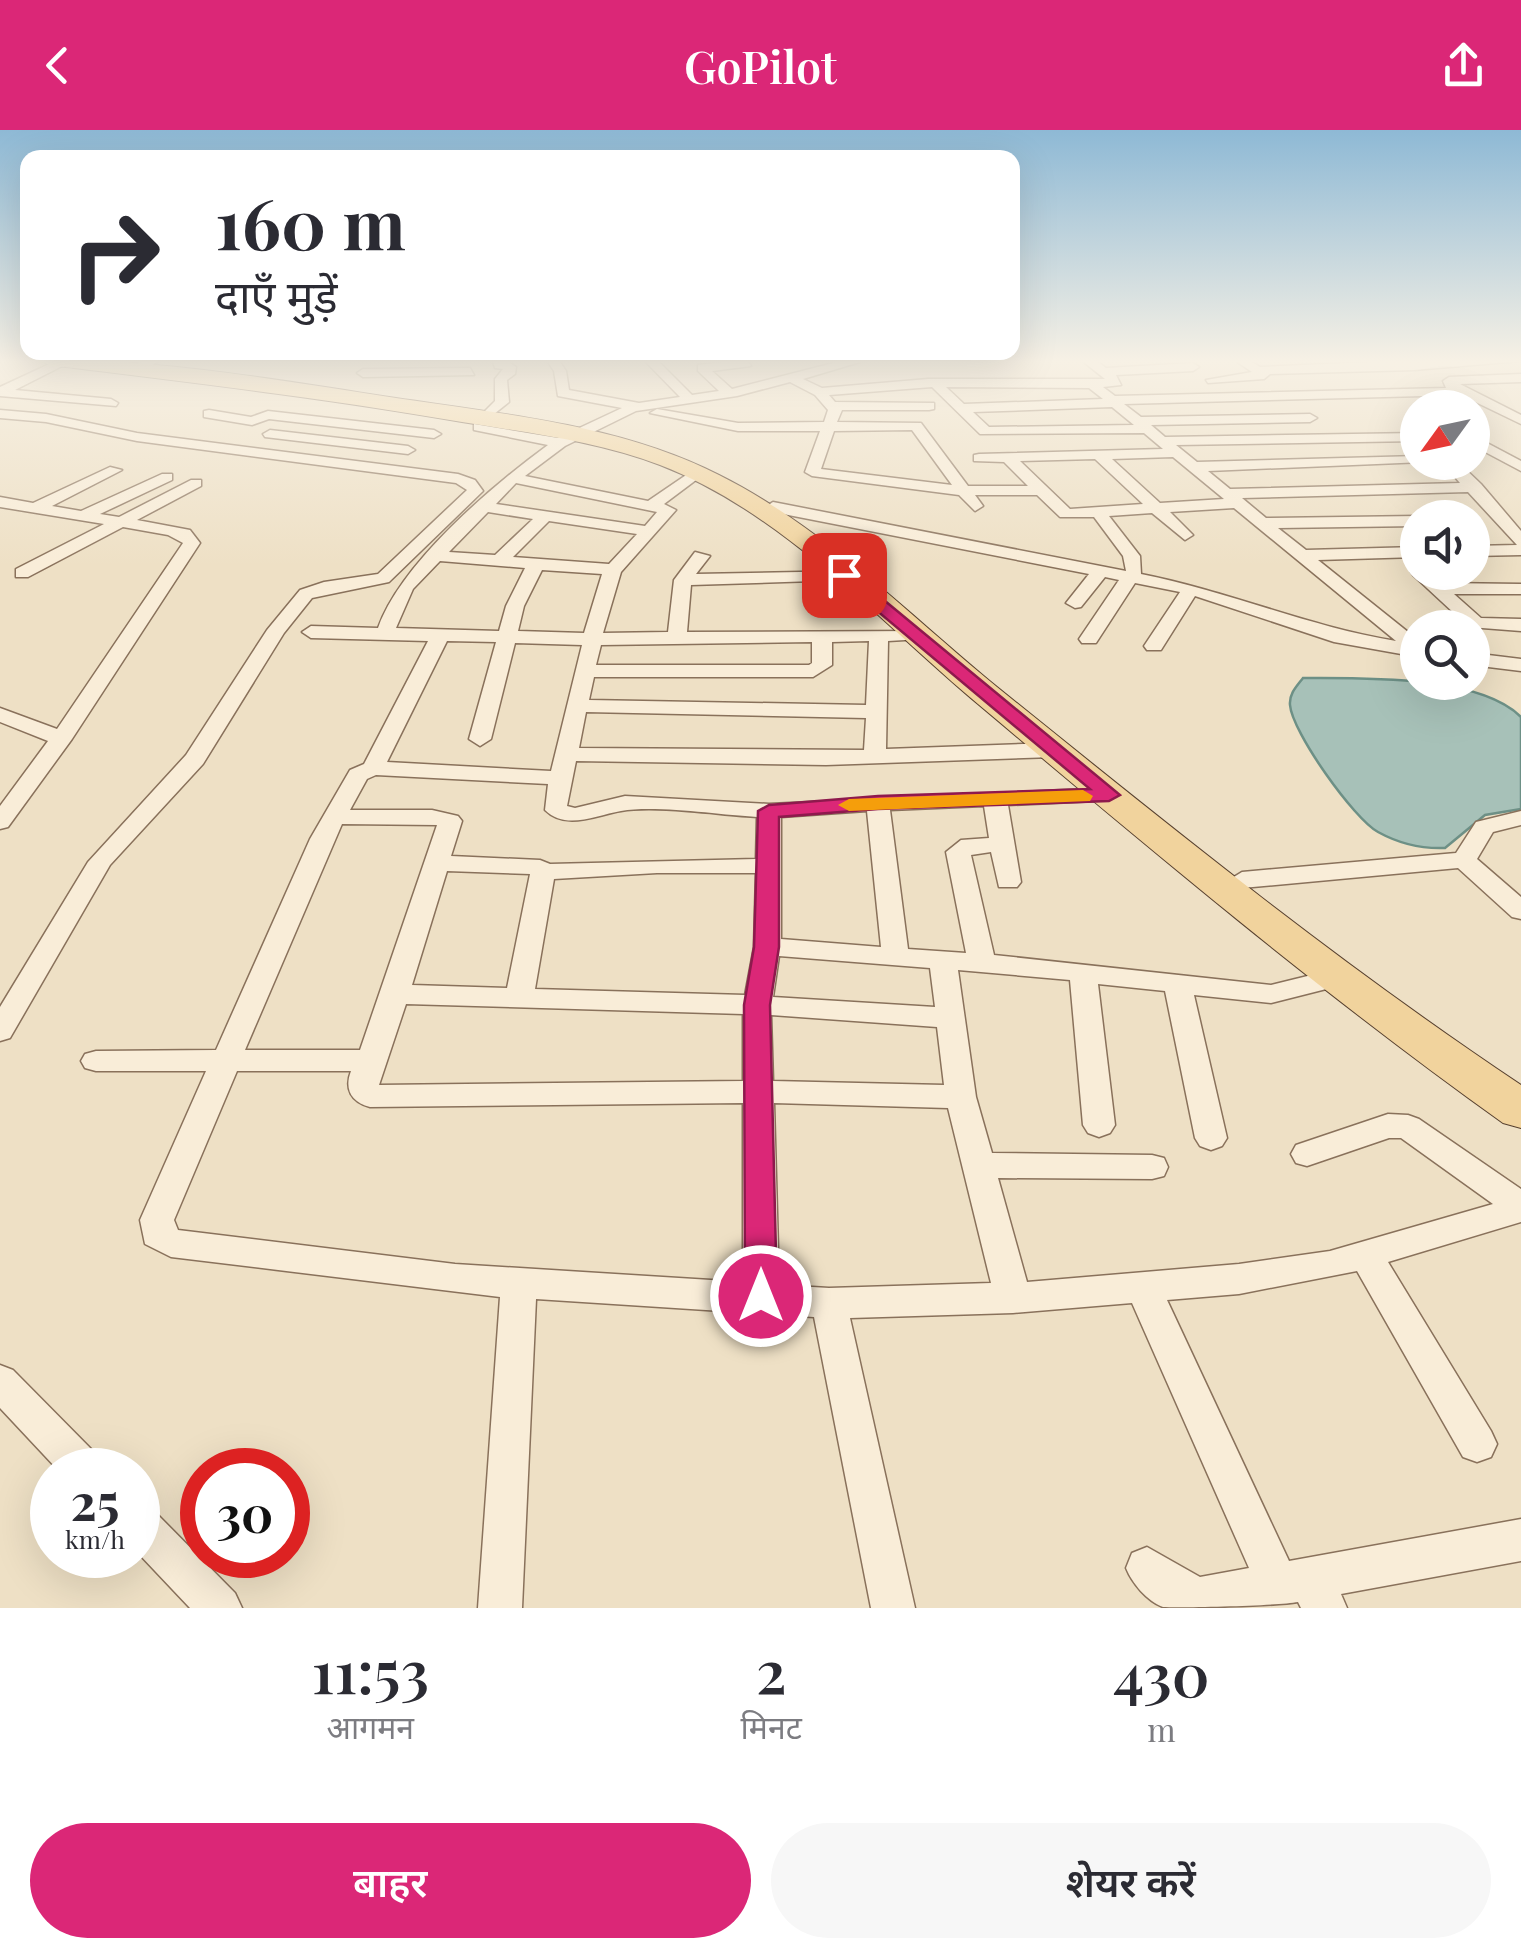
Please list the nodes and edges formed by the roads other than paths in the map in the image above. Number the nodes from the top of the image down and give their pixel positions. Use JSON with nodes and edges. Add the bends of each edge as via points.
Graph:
{"nodes":[{"id":1,"x":94,"y":428,"type":"edge"},
{"id":2,"x":384,"y":428,"type":"edge"},
{"id":3,"x":449,"y":428,"type":"edge"},
{"id":4,"x":531,"y":428,"type":"edge"},
{"id":5,"x":595,"y":428,"type":"edge"},
{"id":6,"x":831,"y":428,"type":"edge"},
{"id":7,"x":919,"y":428,"type":"edge"},
{"id":8,"x":980,"y":428,"type":"edge"},
{"id":9,"x":1077,"y":428,"type":"edge"},
{"id":10,"x":1146,"y":428,"type":"edge"},
{"id":11,"x":270,"y":434,"type":"dead end"},
{"id":12,"x":434,"y":434,"type":"junction"},
{"id":13,"x":1504,"y":436,"type":"dead end"},
{"id":14,"x":577,"y":437,"type":"junction"},
{"id":15,"x":1400,"y":437,"type":"edge"},
{"id":16,"x":1490,"y":437,"type":"edge"},
{"id":17,"x":1162,"y":441,"type":"junction"},
{"id":18,"x":1490,"y":449,"type":"edge"},
{"id":19,"x":408,"y":450,"type":"junction"},
{"id":20,"x":1176,"y":453,"type":"junction"},
{"id":21,"x":1098,"y":455,"type":"junction"},
{"id":22,"x":1006,"y":457,"type":"junction"},
{"id":23,"x":979,"y":458,"type":"dead end"},
{"id":24,"x":391,"y":461,"type":"dead end"},
{"id":25,"x":1400,"y":461,"type":"edge"},
{"id":26,"x":1194,"y":467,"type":"junction"},
{"id":27,"x":1521,"y":467,"type":"edge"},
{"id":28,"x":116,"y":470,"type":"dead end"},
{"id":29,"x":697,"y":474,"type":"junction"},
{"id":30,"x":167,"y":477,"type":"dead end"},
{"id":31,"x":514,"y":478,"type":"junction"},
{"id":32,"x":1468,"y":480,"type":"edge"},
{"id":33,"x":196,"y":484,"type":"dead end"},
{"id":34,"x":1476,"y":487,"type":"junction"},
{"id":35,"x":1040,"y":490,"type":"junction"},
{"id":36,"x":964,"y":491,"type":"junction"},
{"id":37,"x":1232,"y":499,"type":"junction"},
{"id":38,"x":0,"y":502,"type":"edge"},
{"id":39,"x":654,"y":504,"type":"junction"},
{"id":40,"x":975,"y":506,"type":"dead end"},
{"id":41,"x":484,"y":507,"type":"junction"},
{"id":42,"x":773,"y":507,"type":"junction"},
{"id":43,"x":34,"y":508,"type":"junction"},
{"id":44,"x":1158,"y":508,"type":"junction"},
{"id":45,"x":1099,"y":512,"type":"junction"},
{"id":46,"x":82,"y":516,"type":"junction"},
{"id":47,"x":545,"y":516,"type":"junction"},
{"id":48,"x":1490,"y":520,"type":"edge"},
{"id":49,"x":1499,"y":520,"type":"junction"},
{"id":50,"x":1400,"y":521,"type":"edge"},
{"id":51,"x":120,"y":522,"type":"junction"},
{"id":52,"x":1262,"y":523,"type":"junction"},
{"id":53,"x":647,"y":530,"type":"junction"},
{"id":54,"x":1185,"y":535,"type":"dead end"},
{"id":55,"x":1521,"y":540,"type":"edge"},
{"id":56,"x":1521,"y":550,"type":"edge"},
{"id":57,"x":1490,"y":551,"type":"edge"},
{"id":58,"x":1398,"y":552,"type":"edge"},
{"id":59,"x":1301,"y":555,"type":"junction"},
{"id":60,"x":436,"y":556,"type":"junction"},
{"id":61,"x":701,"y":556,"type":"dead end"},
{"id":62,"x":499,"y":561,"type":"junction"},
{"id":63,"x":536,"y":564,"type":"junction"},
{"id":64,"x":613,"y":570,"type":"junction"},
{"id":65,"x":22,"y":572,"type":"dead end"},
{"id":66,"x":1100,"y":572,"type":"junction"},
{"id":67,"x":844,"y":575,"type":"junction"},
{"id":68,"x":1132,"y":578,"type":"junction"},
{"id":69,"x":683,"y":580,"type":"junction"},
{"id":70,"x":1191,"y":589,"type":"junction"},
{"id":71,"x":1490,"y":589,"type":"edge"},
{"id":72,"x":1521,"y":589,"type":"edge"},
{"id":73,"x":1439,"y":590,"type":"edge"},
{"id":74,"x":1075,"y":603,"type":"dead end"},
{"id":75,"x":1521,"y":625,"type":"edge"},
{"id":76,"x":311,"y":632,"type":"dead end"},
{"id":77,"x":385,"y":634,"type":"junction"},
{"id":78,"x":915,"y":635,"type":"junction"},
{"id":79,"x":1400,"y":635,"type":"edge"},
{"id":80,"x":440,"y":636,"type":"junction"},
{"id":81,"x":822,"y":636,"type":"junction"},
{"id":82,"x":879,"y":636,"type":"junction"},
{"id":83,"x":509,"y":637,"type":"junction"},
{"id":84,"x":591,"y":639,"type":"junction"},
{"id":85,"x":678,"y":639,"type":"junction"},
{"id":86,"x":1089,"y":639,"type":"dead end"},
{"id":87,"x":1154,"y":646,"type":"dead end"},
{"id":88,"x":1400,"y":647,"type":"edge"},
{"id":89,"x":1490,"y":662,"type":"edge"},
{"id":90,"x":1518,"y":668,"type":"edge"},
{"id":91,"x":586,"y":672,"type":"junction"},
{"id":92,"x":579,"y":706,"type":"junction"},
{"id":93,"x":877,"y":712,"type":"junction"},
{"id":94,"x":0,"y":714,"type":"edge"},
{"id":95,"x":480,"y":738,"type":"dead end"},
{"id":96,"x":61,"y":739,"type":"junction"},
{"id":97,"x":1054,"y":750,"type":"junction"},
{"id":98,"x":876,"y":756,"type":"junction"},
{"id":99,"x":564,"y":766,"type":"junction"},
{"id":100,"x":373,"y":768,"type":"junction"},
{"id":101,"x":1109,"y":795,"type":"junction"},
{"id":102,"x":995,"y":799,"type":"junction"},
{"id":103,"x":878,"y":803,"type":"junction"},
{"id":104,"x":769,"y":811,"type":"junction"},
{"id":105,"x":334,"y":817,"type":"junction"},
{"id":106,"x":1521,"y":818,"type":"edge"},
{"id":107,"x":0,"y":822,"type":"edge"},
{"id":108,"x":1002,"y":846,"type":"junction"},
{"id":109,"x":1464,"y":860,"type":"junction"},
{"id":110,"x":438,"y":862,"type":"junction"},
{"id":111,"x":768,"y":866,"type":"junction"},
{"id":112,"x":544,"y":872,"type":"junction"},
{"id":113,"x":1242,"y":880,"type":"junction"},
{"id":114,"x":1008,"y":882,"type":"dead end"},
{"id":115,"x":1521,"y":911,"type":"edge"},
{"id":116,"x":766,"y":947,"type":"junction"},
{"id":117,"x":895,"y":956,"type":"junction"},
{"id":118,"x":943,"y":960,"type":"junction"},
{"id":119,"x":982,"y":964,"type":"junction"},
{"id":120,"x":1083,"y":972,"type":"junction"},
{"id":121,"x":1340,"y":978,"type":"junction"},
{"id":122,"x":1177,"y":981,"type":"junction"},
{"id":123,"x":395,"y":994,"type":"junction"},
{"id":124,"x":520,"y":995,"type":"junction"},
{"id":125,"x":757,"y":1005,"type":"junction"},
{"id":126,"x":950,"y":1018,"type":"junction"},
{"id":127,"x":0,"y":1031,"type":"edge"},
{"id":128,"x":369,"y":1060,"type":"junction"},
{"id":129,"x":96,"y":1061,"type":"dead end"},
{"id":130,"x":225,"y":1062,"type":"junction"},
{"id":131,"x":1521,"y":1084,"type":"edge"},
{"id":132,"x":760,"y":1092,"type":"junction"},
{"id":133,"x":961,"y":1097,"type":"junction"},
{"id":134,"x":1521,"y":1110,"type":"edge"},
{"id":135,"x":1098,"y":1126,"type":"dead end"},
{"id":136,"x":1211,"y":1138,"type":"dead end"},
{"id":137,"x":1307,"y":1154,"type":"dead end"},
{"id":138,"x":976,"y":1165,"type":"junction"},
{"id":139,"x":1152,"y":1167,"type":"dead end"},
{"id":140,"x":1521,"y":1208,"type":"edge"},
{"id":141,"x":1366,"y":1256,"type":"junction"},
{"id":142,"x":519,"y":1282,"type":"junction"},
{"id":143,"x":1143,"y":1287,"type":"junction"},
{"id":144,"x":761,"y":1296,"type":"junction"},
{"id":145,"x":1013,"y":1298,"type":"junction"},
{"id":146,"x":828,"y":1303,"type":"junction"},
{"id":147,"x":0,"y":1382,"type":"edge"},
{"id":148,"x":1477,"y":1444,"type":"dead end"},
{"id":149,"x":63,"y":1448,"type":"edge"},
{"id":150,"x":1521,"y":1540,"type":"edge"},
{"id":151,"x":160,"y":1547,"type":"edge"},
{"id":152,"x":1148,"y":1568,"type":"dead end"},
{"id":153,"x":1304,"y":1590,"type":"edge"},
{"id":154,"x":220,"y":1608,"type":"edge"},
{"id":155,"x":500,"y":1608,"type":"edge"},
{"id":156,"x":893,"y":1608,"type":"edge"}],
"edges":[{"from":1,"to":127,"type":"street","via":[[458,480],[475,490],[383,578],[306,594],[195,759],[100,862]]},
{"from":2,"to":12,"type":"street"},
{"from":3,"to":12,"type":"street"},
{"from":4,"to":14,"type":"main road"},
{"from":5,"to":14,"type":"street"},
{"from":6,"to":36,"type":"street","via":[[812,472]]},
{"from":7,"to":36,"type":"street"},
{"from":8,"to":9,"type":"street"},
{"from":10,"to":17,"type":"street"},
{"from":11,"to":19,"type":"street"},
{"from":12,"to":19,"type":"street"},
{"from":13,"to":16,"type":"street"},
{"from":14,"to":29,"type":"main road"},
{"from":14,"to":31,"type":"street"},
{"from":14,"to":42,"type":"main road","via":[[689,460]]},
{"from":15,"to":17,"type":"street"},
{"from":17,"to":20,"type":"street"},
{"from":18,"to":27,"type":"street"},
{"from":19,"to":24,"type":"street"},
{"from":20,"to":21,"type":"street"},
{"from":20,"to":26,"type":"street"},
{"from":21,"to":22,"type":"street"},
{"from":21,"to":44,"type":"street"},
{"from":22,"to":23,"type":"street"},
{"from":22,"to":35,"type":"street"},
{"from":25,"to":26,"type":"street"},
{"from":26,"to":37,"type":"street"},
{"from":28,"to":43,"type":"street"},
{"from":29,"to":39,"type":"street"},
{"from":29,"to":67,"type":"main road","via":[[752,505]]},
{"from":30,"to":46,"type":"street"},
{"from":31,"to":39,"type":"street"},
{"from":31,"to":41,"type":"street"},
{"from":32,"to":34,"type":"street"},
{"from":33,"to":51,"type":"street"},
{"from":34,"to":37,"type":"street"},
{"from":34,"to":49,"type":"street"},
{"from":35,"to":36,"type":"street"},
{"from":35,"to":45,"type":"street","via":[[1066,514]]},
{"from":36,"to":40,"type":"street"},
{"from":37,"to":44,"type":"street"},
{"from":37,"to":52,"type":"street"},
{"from":38,"to":43,"type":"street"},
{"from":39,"to":53,"type":"street","via":[[668,510]]},
{"from":41,"to":47,"type":"street"},
{"from":41,"to":60,"type":"street"},
{"from":42,"to":66,"type":"street"},
{"from":42,"to":113,"type":"main road"},
{"from":43,"to":46,"type":"street"},
{"from":44,"to":45,"type":"street"},
{"from":44,"to":54,"type":"street"},
{"from":45,"to":68,"type":"street","via":[[1135,563]]},
{"from":46,"to":51,"type":"street"},
{"from":47,"to":53,"type":"street"},
{"from":47,"to":62,"type":"street"},
{"from":48,"to":49,"type":"street"},
{"from":49,"to":55,"type":"street"},
{"from":50,"to":52,"type":"street"},
{"from":51,"to":65,"type":"street"},
{"from":51,"to":96,"type":"street","via":[[184,534],[191,549]]},
{"from":52,"to":59,"type":"street"},
{"from":53,"to":64,"type":"street"},
{"from":56,"to":57,"type":"street"},
{"from":58,"to":59,"type":"street"},
{"from":59,"to":79,"type":"street"},
{"from":60,"to":62,"type":"street"},
{"from":60,"to":77,"type":"street","via":[[396,602]]},
{"from":61,"to":69,"type":"street"},
{"from":62,"to":63,"type":"street"},
{"from":63,"to":64,"type":"street"},
{"from":63,"to":83,"type":"street","via":[[515,606]]},
{"from":64,"to":84,"type":"street"},
{"from":66,"to":68,"type":"street"},
{"from":66,"to":74,"type":"street"},
{"from":67,"to":69,"type":"street"},
{"from":67,"to":78,"type":"main road"},
{"from":68,"to":70,"type":"street"},
{"from":68,"to":86,"type":"street"},
{"from":69,"to":85,"type":"street"},
{"from":70,"to":87,"type":"street"},
{"from":70,"to":88,"type":"street","via":[[1341,638]]},
{"from":71,"to":72,"type":"street"},
{"from":73,"to":75,"type":"street","via":[[1476,623]]},
{"from":76,"to":77,"type":"street"},
{"from":77,"to":80,"type":"street"},
{"from":78,"to":82,"type":"street"},
{"from":78,"to":97,"type":"main road"},
{"from":80,"to":83,"type":"street"},
{"from":80,"to":100,"type":"street"},
{"from":81,"to":82,"type":"street"},
{"from":81,"to":85,"type":"street"},
{"from":81,"to":91,"type":"street","via":[[822,665],[813,671]]},
{"from":82,"to":93,"type":"street"},
{"from":83,"to":84,"type":"street"},
{"from":83,"to":95,"type":"street"},
{"from":84,"to":85,"type":"street"},
{"from":84,"to":91,"type":"street"},
{"from":89,"to":90,"type":"street"},
{"from":91,"to":92,"type":"street"},
{"from":92,"to":93,"type":"street"},
{"from":92,"to":99,"type":"street"},
{"from":93,"to":98,"type":"street"},
{"from":94,"to":96,"type":"street"},
{"from":96,"to":107,"type":"street"},
{"from":97,"to":98,"type":"street"},
{"from":97,"to":101,"type":"main road"},
{"from":98,"to":99,"type":"street"},
{"from":99,"to":100,"type":"street"},
{"from":99,"to":104,"type":"street","via":[[555,804],[563,814],[625,803]]},
{"from":100,"to":105,"type":"street","via":[[358,775]]},
{"from":101,"to":102,"type":"street"},
{"from":101,"to":121,"type":"main road"},
{"from":102,"to":103,"type":"street"},
{"from":102,"to":108,"type":"street"},
{"from":103,"to":104,"type":"street"},
{"from":103,"to":117,"type":"street"},
{"from":104,"to":111,"type":"street"},
{"from":105,"to":110,"type":"street","via":[[444,818],[450,826]]},
{"from":105,"to":130,"type":"street"},
{"from":106,"to":109,"type":"street","via":[[1484,827]]},
{"from":108,"to":114,"type":"street"},
{"from":108,"to":119,"type":"street","via":[[958,852]]},
{"from":109,"to":113,"type":"street"},
{"from":109,"to":115,"type":"street"},
{"from":110,"to":112,"type":"street","via":[[530,864]]},
{"from":110,"to":123,"type":"street"},
{"from":111,"to":112,"type":"street"},
{"from":111,"to":116,"type":"street"},
{"from":112,"to":124,"type":"street"},
{"from":113,"to":131,"type":"main road"},
{"from":116,"to":117,"type":"street"},
{"from":116,"to":125,"type":"street"},
{"from":117,"to":118,"type":"street"},
{"from":118,"to":119,"type":"street"},
{"from":118,"to":126,"type":"street"},
{"from":119,"to":120,"type":"street"},
{"from":120,"to":122,"type":"street"},
{"from":120,"to":135,"type":"street"},
{"from":121,"to":122,"type":"street","via":[[1271,994]]},
{"from":121,"to":134,"type":"main road"},
{"from":122,"to":136,"type":"street"},
{"from":123,"to":124,"type":"street"},
{"from":123,"to":128,"type":"street"},
{"from":124,"to":125,"type":"street"},
{"from":125,"to":126,"type":"street"},
{"from":125,"to":132,"type":"street"},
{"from":126,"to":133,"type":"street"},
{"from":128,"to":130,"type":"street"},
{"from":128,"to":132,"type":"street","via":[[363,1086],[378,1097]]},
{"from":129,"to":130,"type":"street"},
{"from":130,"to":142,"type":"street","via":[[157,1234],[171,1242],[405,1274]]},
{"from":132,"to":133,"type":"street"},
{"from":132,"to":144,"type":"street"},
{"from":133,"to":138,"type":"street"},
{"from":137,"to":140,"type":"street","via":[[1388,1126],[1408,1127]]},
{"from":138,"to":139,"type":"street"},
{"from":138,"to":145,"type":"street"},
{"from":140,"to":141,"type":"street"},
{"from":141,"to":143,"type":"street","via":[[1239,1279]]},
{"from":141,"to":148,"type":"street"},
{"from":142,"to":144,"type":"street"},
{"from":142,"to":155,"type":"street"},
{"from":143,"to":145,"type":"street"},
{"from":143,"to":153,"type":"street"},
{"from":144,"to":146,"type":"street"},
{"from":145,"to":146,"type":"street"},
{"from":146,"to":156,"type":"street"},
{"from":147,"to":149,"type":"street"},
{"from":150,"to":153,"type":"street"},
{"from":151,"to":154,"type":"street"},
{"from":152,"to":153,"type":"street","via":[[1180,1593],[1200,1599]]}]}
